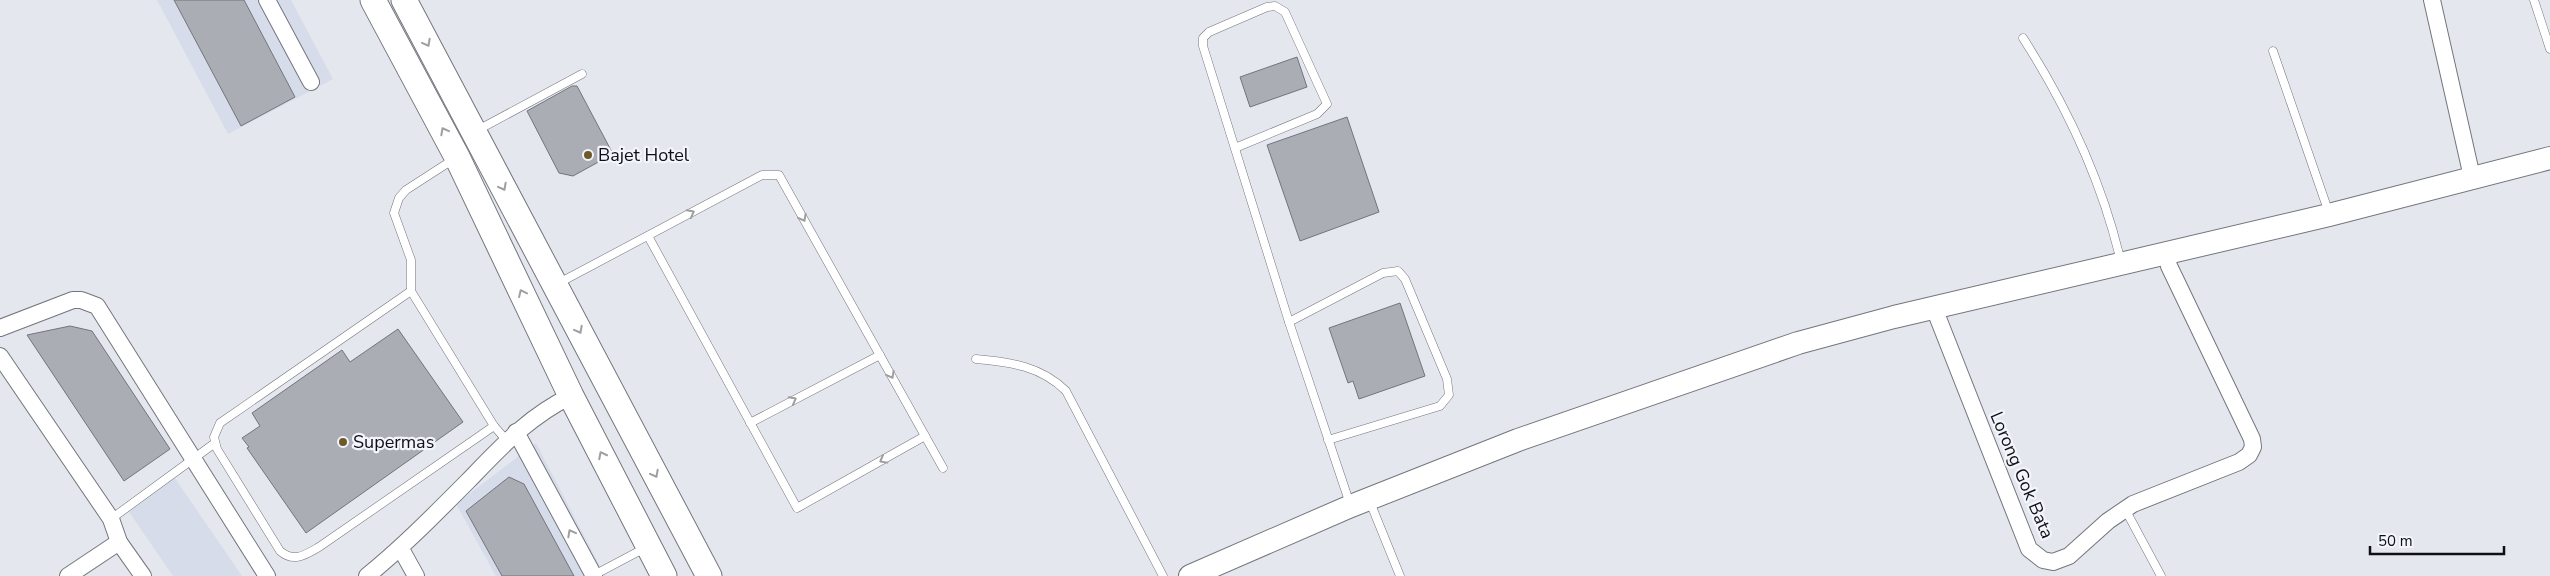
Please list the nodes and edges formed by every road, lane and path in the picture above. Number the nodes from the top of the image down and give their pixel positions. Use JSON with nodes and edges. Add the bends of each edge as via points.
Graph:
{"nodes":[{"id":1,"x":267,"y":0,"type":"edge"},
{"id":2,"x":373,"y":0,"type":"edge"},
{"id":3,"x":404,"y":0,"type":"edge"},
{"id":4,"x":2432,"y":0,"type":"edge"},
{"id":5,"x":2534,"y":0,"type":"edge"},
{"id":6,"x":2023,"y":38,"type":"dead end"},
{"id":7,"x":2550,"y":48,"type":"edge"},
{"id":8,"x":2273,"y":51,"type":"dead end"},
{"id":9,"x":582,"y":74,"type":"dead end"},
{"id":10,"x":311,"y":82,"type":"dead end"},
{"id":11,"x":474,"y":132,"type":"junction"},
{"id":12,"x":1235,"y":148,"type":"junction"},
{"id":13,"x":458,"y":157,"type":"junction"},
{"id":14,"x":2550,"y":158,"type":"edge"},
{"id":15,"x":2472,"y":177,"type":"junction"},
{"id":16,"x":2330,"y":215,"type":"junction"},
{"id":17,"x":648,"y":236,"type":"junction"},
{"id":18,"x":2166,"y":253,"type":"junction"},
{"id":19,"x":2122,"y":264,"type":"junction"},
{"id":20,"x":555,"y":285,"type":"junction"},
{"id":21,"x":411,"y":291,"type":"junction"},
{"id":22,"x":1934,"y":308,"type":"junction"},
{"id":23,"x":1289,"y":322,"type":"junction"},
{"id":24,"x":0,"y":328,"type":"edge"},
{"id":25,"x":880,"y":355,"type":"junction"},
{"id":26,"x":0,"y":356,"type":"edge"},
{"id":27,"x":976,"y":359,"type":"dead end"},
{"id":28,"x":572,"y":396,"type":"junction"},
{"id":29,"x":750,"y":423,"type":"junction"},
{"id":30,"x":494,"y":426,"type":"junction"},
{"id":31,"x":926,"y":436,"type":"junction"},
{"id":32,"x":512,"y":437,"type":"junction"},
{"id":33,"x":1328,"y":440,"type":"junction"},
{"id":34,"x":215,"y":443,"type":"junction"},
{"id":35,"x":193,"y":459,"type":"junction"},
{"id":36,"x":943,"y":468,"type":"dead end"},
{"id":37,"x":1360,"y":503,"type":"junction"},
{"id":38,"x":2125,"y":509,"type":"junction"},
{"id":39,"x":111,"y":519,"type":"junction"},
{"id":40,"x":119,"y":542,"type":"junction"},
{"id":41,"x":649,"y":546,"type":"junction"},
{"id":42,"x":401,"y":549,"type":"junction"},
{"id":43,"x":68,"y":576,"type":"edge"},
{"id":44,"x":143,"y":576,"type":"edge"},
{"id":45,"x":268,"y":576,"type":"edge"},
{"id":46,"x":367,"y":576,"type":"edge"},
{"id":47,"x":416,"y":576,"type":"edge"},
{"id":48,"x":594,"y":576,"type":"edge"},
{"id":49,"x":664,"y":576,"type":"edge"},
{"id":50,"x":709,"y":576,"type":"edge"},
{"id":51,"x":1163,"y":576,"type":"edge"},
{"id":52,"x":1190,"y":576,"type":"edge"},
{"id":53,"x":1400,"y":576,"type":"edge"},
{"id":54,"x":2161,"y":576,"type":"edge"}],
"edges":[{"from":1,"to":10,"type":"street"},
{"from":13,"to":2,"type":"main road","one_way":true},
{"from":3,"to":11,"type":"main road","one_way":true},
{"from":4,"to":15,"type":"street"},
{"from":5,"to":7,"type":"lane"},
{"from":6,"to":19,"type":"lane","via":[[2078,134],[2105,203]]},
{"from":8,"to":16,"type":"lane"},
{"from":9,"to":11,"type":"lane"},
{"from":11,"to":20,"type":"main road","one_way":true},
{"from":12,"to":12,"type":"lane","via":[[1203,38],[1209,32],[1275,6],[1285,12],[1327,104],[1316,114]]},
{"from":12,"to":23,"type":"lane"},
{"from":13,"to":21,"type":"lane","via":[[406,190],[395,205],[394,213],[411,260]]},
{"from":28,"to":13,"type":"main road","one_way":true},
{"from":14,"to":15,"type":"main road"},
{"from":15,"to":16,"type":"main road"},
{"from":16,"to":18,"type":"main road"},
{"from":17,"to":20,"type":"lane"},
{"from":17,"to":25,"type":"lane","one_way":true,"via":[[762,175],[780,175]]},
{"from":17,"to":29,"type":"lane"},
{"from":18,"to":19,"type":"main road"},
{"from":18,"to":38,"type":"street","name":"Lorong Gok Bata","via":[[2169,266],[2253,447],[2249,455],[2230,467]]},
{"from":19,"to":22,"type":"main road"},
{"from":20,"to":50,"type":"main road","one_way":true},
{"from":21,"to":30,"type":"lane"},
{"from":21,"to":34,"type":"lane","via":[[228,418],[216,430]]},
{"from":22,"to":37,"type":"main road","via":[[1805,341],[1687,380],[1527,437]]},
{"from":22,"to":38,"type":"street","name":"Lorong Gok Bata","via":[[2032,553],[2053,562],[2068,556]]},
{"from":23,"to":33,"type":"lane"},
{"from":23,"to":33,"type":"lane","via":[[1383,273],[1398,271],[1405,279],[1447,379],[1449,395],[1440,406]]},
{"from":24,"to":35,"type":"street","via":[[73,300],[97,306]]},
{"from":29,"to":25,"type":"lane","one_way":true},
{"from":25,"to":31,"type":"lane","one_way":true},
{"from":26,"to":39,"type":"street"},
{"from":27,"to":51,"type":"lane","via":[[1033,368],[1066,391]]},
{"from":28,"to":32,"type":"street","via":[[553,405]]},
{"from":41,"to":28,"type":"main road","one_way":true},
{"from":31,"to":29,"type":"lane","one_way":true,"via":[[797,508]]},
{"from":30,"to":32,"type":"lane"},
{"from":30,"to":34,"type":"lane","via":[[319,547],[295,558],[280,551]]},
{"from":31,"to":36,"type":"lane"},
{"from":32,"to":42,"type":"street"},
{"from":48,"to":32,"type":"street","one_way":true},
{"from":33,"to":37,"type":"lane"},
{"from":34,"to":35,"type":"lane"},
{"from":35,"to":39,"type":"lane"},
{"from":35,"to":45,"type":"street"},
{"from":37,"to":52,"type":"main road"},
{"from":37,"to":53,"type":"lane"},
{"from":38,"to":54,"type":"lane"},
{"from":39,"to":40,"type":"street"},
{"from":40,"to":43,"type":"street"},
{"from":40,"to":44,"type":"street"},
{"from":41,"to":48,"type":"lane"},
{"from":41,"to":49,"type":"main road"},
{"from":42,"to":46,"type":"street"},
{"from":42,"to":47,"type":"street"}]}
